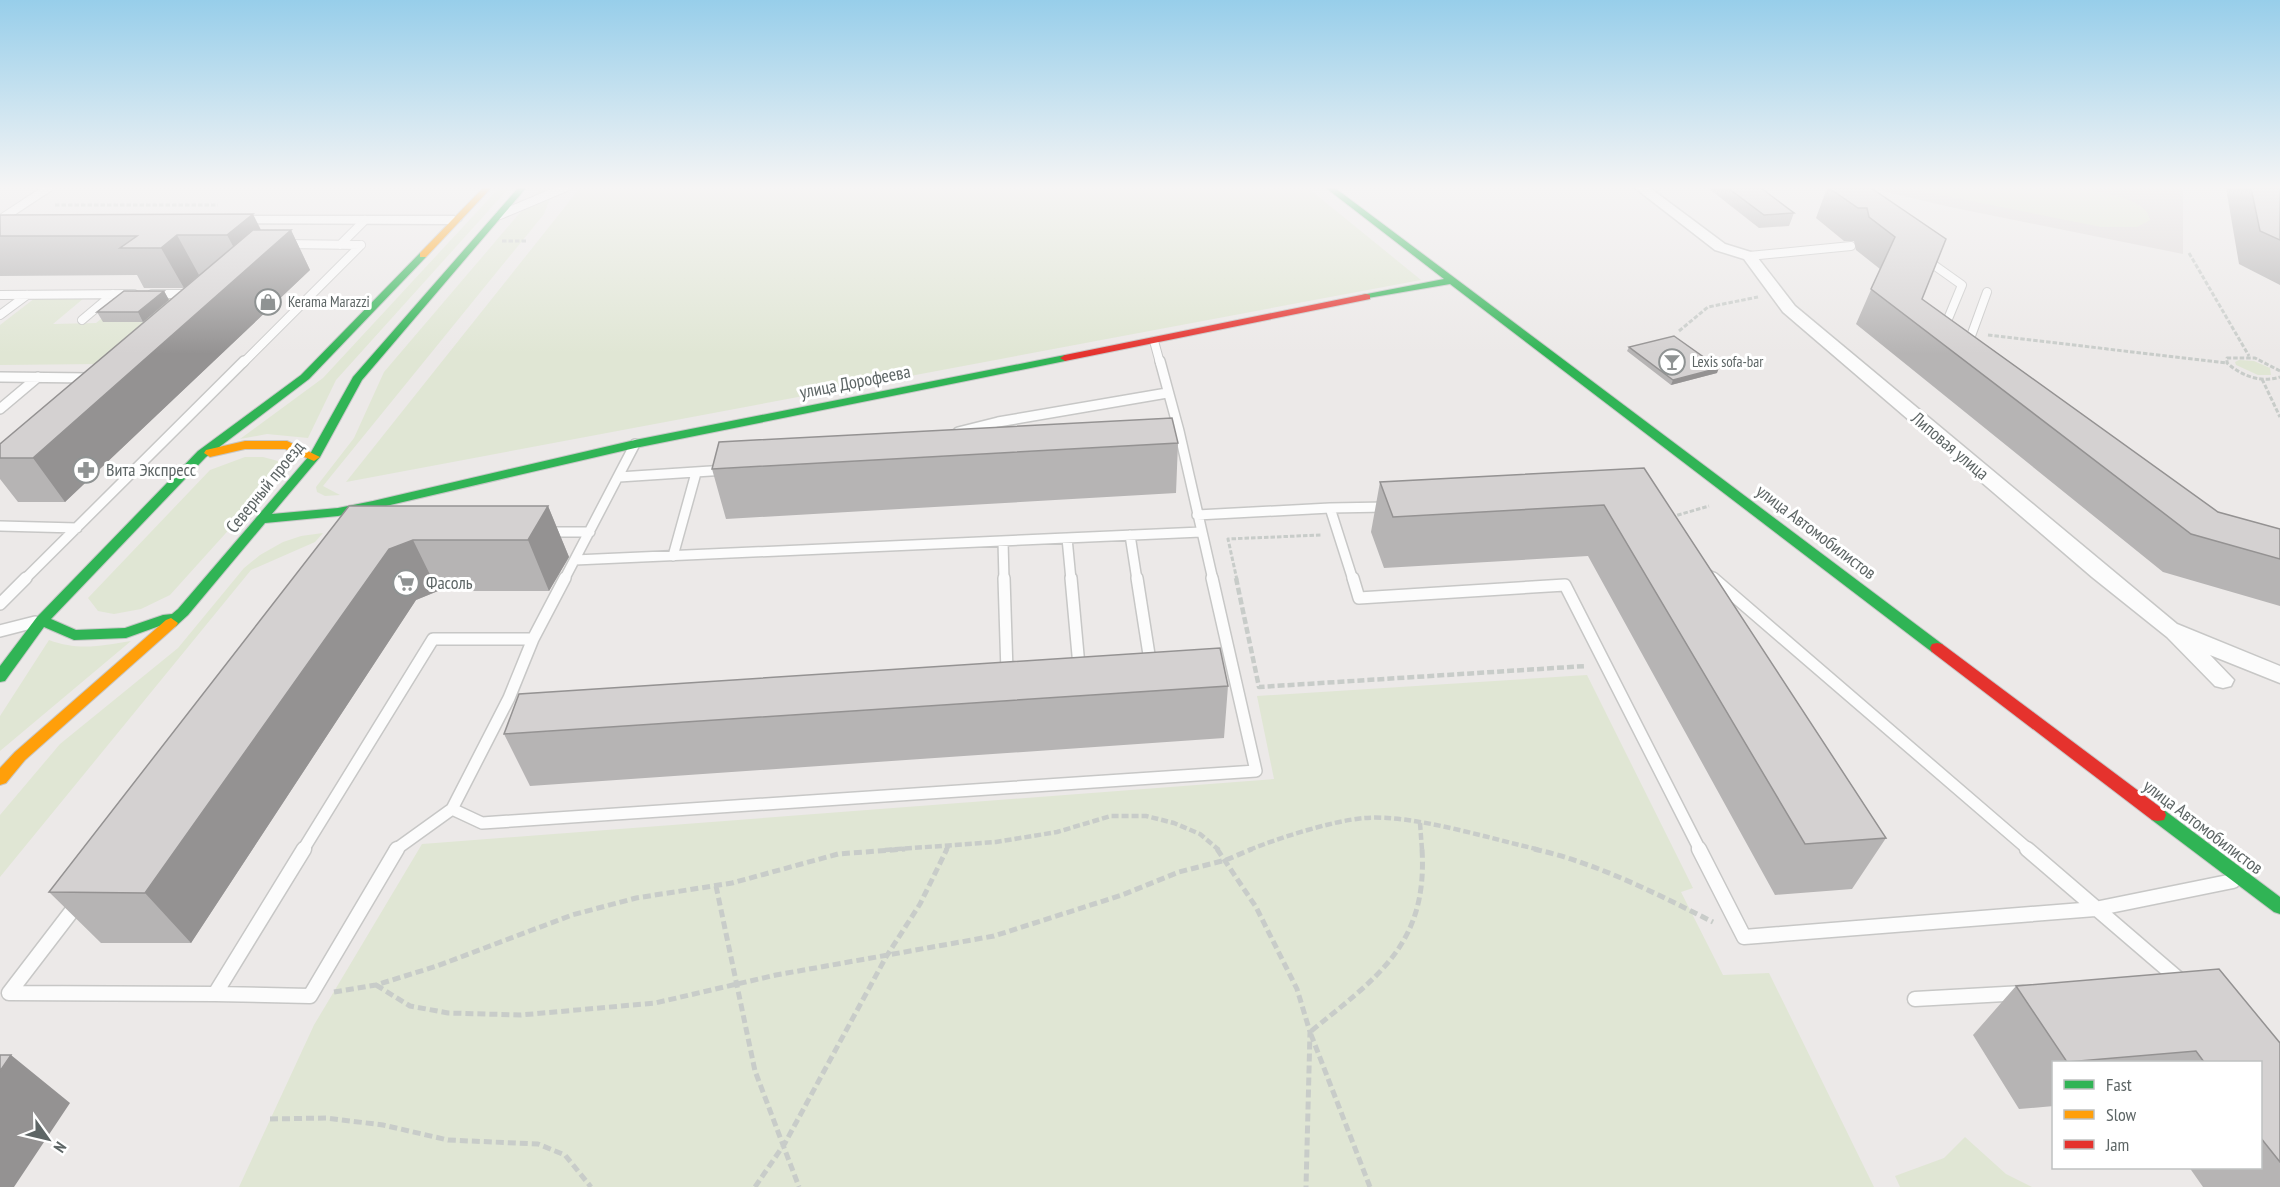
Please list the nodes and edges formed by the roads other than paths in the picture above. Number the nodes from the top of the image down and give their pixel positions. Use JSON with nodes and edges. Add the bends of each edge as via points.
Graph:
{"nodes":[{"id":1,"x":433,"y":243,"type":"edge"},
{"id":2,"x":473,"y":243,"type":"edge"},
{"id":3,"x":1404,"y":243,"type":"edge"},
{"id":4,"x":1715,"y":243,"type":"edge"},
{"id":5,"x":273,"y":244,"type":"edge"},
{"id":6,"x":340,"y":245,"type":"joint"},
{"id":7,"x":1851,"y":246,"type":"edge"},
{"id":8,"x":1918,"y":253,"type":"edge"},
{"id":9,"x":1749,"y":256,"type":"junction"},
{"id":10,"x":1453,"y":280,"type":"junction"},
{"id":11,"x":1987,"y":292,"type":"dead end"},
{"id":12,"x":113,"y":294,"type":"junction"},
{"id":13,"x":0,"y":295,"type":"edge"},
{"id":14,"x":27,"y":295,"type":"junction"},
{"id":15,"x":195,"y":302,"type":"edge"},
{"id":16,"x":0,"y":315,"type":"edge"},
{"id":17,"x":82,"y":320,"type":"dead end"},
{"id":18,"x":1154,"y":341,"type":"junction"},
{"id":19,"x":1939,"y":341,"type":"edge"},
{"id":20,"x":1964,"y":358,"type":"edge"},
{"id":21,"x":0,"y":377,"type":"edge"},
{"id":22,"x":38,"y":377,"type":"junction"},
{"id":23,"x":106,"y":378,"type":"edge"},
{"id":24,"x":1167,"y":393,"type":"junction"},
{"id":25,"x":0,"y":409,"type":"edge"},
{"id":26,"x":1179,"y":431,"type":"junction"},
{"id":27,"x":1167,"y":432,"type":"edge"},
{"id":28,"x":943,"y":435,"type":"edge"},
{"id":29,"x":635,"y":444,"type":"junction"},
{"id":30,"x":202,"y":454,"type":"junction"},
{"id":31,"x":314,"y":457,"type":"junction"},
{"id":32,"x":732,"y":470,"type":"edge"},
{"id":33,"x":696,"y":473,"type":"junction"},
{"id":34,"x":619,"y":477,"type":"junction"},
{"id":35,"x":373,"y":505,"type":"junction"},
{"id":36,"x":1401,"y":507,"type":"edge"},
{"id":37,"x":1330,"y":508,"type":"junction"},
{"id":38,"x":1197,"y":515,"type":"junction"},
{"id":39,"x":264,"y":519,"type":"junction"},
{"id":40,"x":367,"y":521,"type":"edge"},
{"id":41,"x":0,"y":526,"type":"edge"},
{"id":42,"x":77,"y":528,"type":"junction"},
{"id":43,"x":530,"y":531,"type":"edge"},
{"id":44,"x":590,"y":532,"type":"junction"},
{"id":45,"x":1201,"y":532,"type":"junction"},
{"id":46,"x":1130,"y":536,"type":"junction"},
{"id":47,"x":1066,"y":538,"type":"junction"},
{"id":48,"x":1003,"y":542,"type":"junction"},
{"id":49,"x":673,"y":556,"type":"junction"},
{"id":50,"x":575,"y":560,"type":"junction"},
{"id":51,"x":1703,"y":569,"type":"edge"},
{"id":52,"x":0,"y":604,"type":"edge"},
{"id":53,"x":183,"y":612,"type":"junction"},
{"id":54,"x":42,"y":621,"type":"junction"},
{"id":55,"x":2169,"y":628,"type":"junction"},
{"id":56,"x":0,"y":632,"type":"edge"},
{"id":57,"x":533,"y":639,"type":"junction"},
{"id":58,"x":1150,"y":661,"type":"edge"},
{"id":59,"x":1080,"y":666,"type":"edge"},
{"id":60,"x":1006,"y":672,"type":"edge"},
{"id":61,"x":2280,"y":675,"type":"edge"},
{"id":62,"x":0,"y":677,"type":"edge"},
{"id":63,"x":2223,"y":680,"type":"dead end"},
{"id":64,"x":0,"y":779,"type":"edge"},
{"id":65,"x":452,"y":809,"type":"junction"},
{"id":66,"x":2242,"y":879,"type":"junction"},
{"id":67,"x":88,"y":889,"type":"edge"},
{"id":68,"x":2280,"y":907,"type":"edge"},
{"id":69,"x":2095,"y":909,"type":"junction"},
{"id":70,"x":2159,"y":984,"type":"edge"},
{"id":71,"x":2043,"y":991,"type":"edge"},
{"id":72,"x":215,"y":994,"type":"junction"},
{"id":73,"x":1915,"y":999,"type":"dead end"}],
"edges":[{"from":1,"to":30,"type":"street","via":[[305,377]]},
{"from":2,"to":31,"type":"street","name":"Северный проезд","via":[[357,379]]},
{"from":3,"to":10,"type":"street","name":"улица Автомобилистов"},
{"from":4,"to":9,"type":"street"},
{"from":5,"to":6,"type":"lane"},
{"from":6,"to":42,"type":"lane","via":[[361,245]]},
{"from":7,"to":9,"type":"lane"},
{"from":8,"to":19,"type":"lane","via":[[1962,285]]},
{"from":9,"to":55,"type":"street","name":"Липовая улица","via":[[1789,309]]},
{"from":10,"to":18,"type":"street","name":"улица Дорофеева"},
{"from":10,"to":66,"type":"street","name":"улица Автомобилистов"},
{"from":11,"to":20,"type":"lane"},
{"from":12,"to":14,"type":"lane"},
{"from":12,"to":15,"type":"lane","via":[[204,294]]},
{"from":12,"to":17,"type":"lane"},
{"from":13,"to":14,"type":"lane"},
{"from":14,"to":16,"type":"lane"},
{"from":18,"to":24,"type":"lane"},
{"from":18,"to":29,"type":"street","name":"улица Дорофеева"},
{"from":21,"to":22,"type":"lane"},
{"from":22,"to":23,"type":"lane"},
{"from":22,"to":25,"type":"lane"},
{"from":24,"to":26,"type":"lane"},
{"from":24,"to":28,"type":"lane"},
{"from":26,"to":27,"type":"lane"},
{"from":26,"to":38,"type":"lane"},
{"from":29,"to":34,"type":"lane"},
{"from":29,"to":35,"type":"street","name":"улица Дорофеева"},
{"from":30,"to":31,"type":"street","via":[[246,445],[287,445]]},
{"from":30,"to":54,"type":"street"},
{"from":31,"to":39,"type":"street","name":"Северный проезд"},
{"from":32,"to":33,"type":"lane"},
{"from":33,"to":34,"type":"lane"},
{"from":33,"to":49,"type":"lane"},
{"from":34,"to":44,"type":"lane"},
{"from":35,"to":39,"type":"street","name":"улица Дорофеева"},
{"from":35,"to":40,"type":"lane"},
{"from":36,"to":37,"type":"lane"},
{"from":37,"to":38,"type":"lane"},
{"from":37,"to":69,"type":"lane","via":[[1359,598],[1564,585],[1744,937]]},
{"from":38,"to":45,"type":"lane"},
{"from":39,"to":53,"type":"street","name":"Северный проезд"},
{"from":41,"to":42,"type":"lane"},
{"from":42,"to":52,"type":"lane"},
{"from":43,"to":44,"type":"lane"},
{"from":44,"to":50,"type":"lane"},
{"from":45,"to":46,"type":"lane"},
{"from":45,"to":65,"type":"lane","via":[[1225,657],[1256,771],[482,823]]},
{"from":46,"to":47,"type":"lane"},
{"from":46,"to":58,"type":"lane"},
{"from":47,"to":48,"type":"lane"},
{"from":47,"to":59,"type":"lane"},
{"from":48,"to":49,"type":"lane"},
{"from":48,"to":60,"type":"lane"},
{"from":49,"to":50,"type":"lane"},
{"from":50,"to":57,"type":"lane"},
{"from":51,"to":69,"type":"lane"},
{"from":53,"to":54,"type":"street","via":[[126,633],[74,635]]},
{"from":53,"to":64,"type":"street","name":"Северный проезд","via":[[20,756]]},
{"from":54,"to":56,"type":"lane"},
{"from":54,"to":62,"type":"street"},
{"from":55,"to":61,"type":"street","name":"Липовая улица"},
{"from":55,"to":63,"type":"street"},
{"from":57,"to":65,"type":"lane","via":[[515,697]]},
{"from":57,"to":72,"type":"lane","via":[[433,639]]},
{"from":65,"to":72,"type":"lane","via":[[393,852],[310,996]]},
{"from":66,"to":68,"type":"street","name":"улица Автомобилистов"},
{"from":66,"to":69,"type":"lane"},
{"from":67,"to":72,"type":"lane","via":[[9,993]]},
{"from":69,"to":70,"type":"lane","via":[[2187,986]]},
{"from":71,"to":73,"type":"lane"}]}
